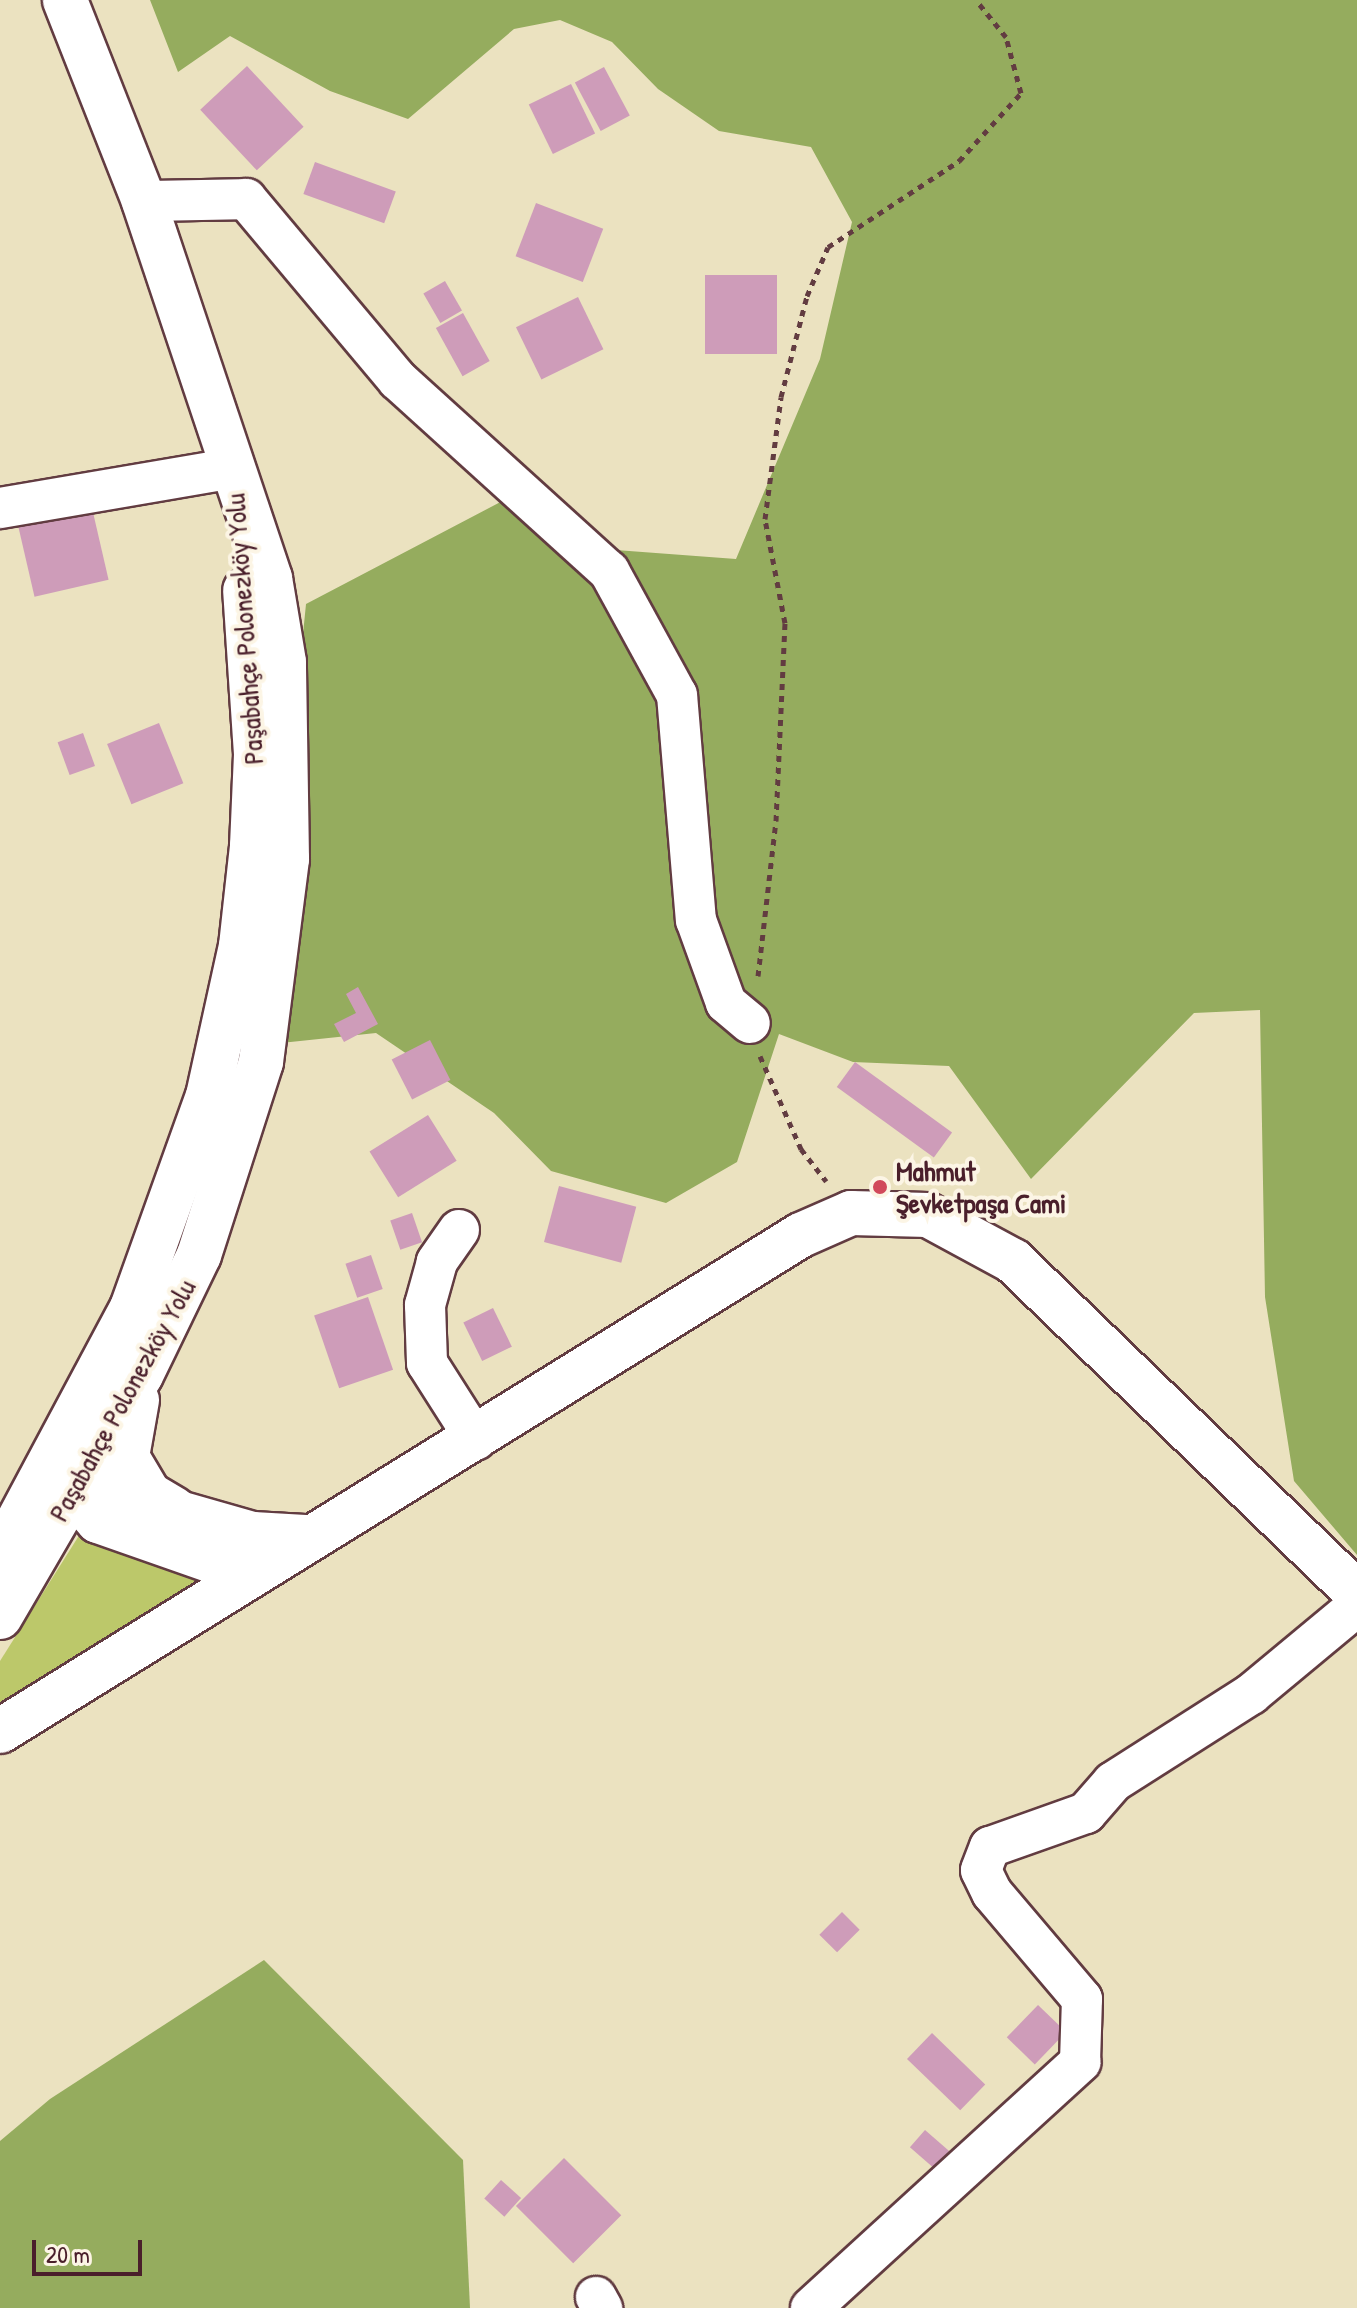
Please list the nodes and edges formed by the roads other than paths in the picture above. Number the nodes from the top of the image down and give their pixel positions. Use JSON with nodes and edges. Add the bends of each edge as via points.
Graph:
{"nodes":[{"id":1,"x":65,"y":0,"type":"edge"},
{"id":2,"x":144,"y":201,"type":"junction"},
{"id":3,"x":233,"y":468,"type":"junction"},
{"id":4,"x":0,"y":508,"type":"edge"},
{"id":5,"x":750,"y":1023,"type":"road end"},
{"id":6,"x":459,"y":1230,"type":"dead end"},
{"id":7,"x":175,"y":1310,"type":"junction"},
{"id":8,"x":80,"y":1408,"type":"junction"},
{"id":9,"x":476,"y":1440,"type":"junction"},
{"id":10,"x":78,"y":1484,"type":"junction"},
{"id":11,"x":31,"y":1501,"type":"junction"},
{"id":12,"x":186,"y":1517,"type":"junction"},
{"id":13,"x":330,"y":1530,"type":"junction"},
{"id":14,"x":0,"y":1555,"type":"edge"},
{"id":15,"x":1357,"y":1593,"type":"edge"},
{"id":16,"x":1357,"y":1606,"type":"edge"},
{"id":17,"x":0,"y":1617,"type":"edge"},
{"id":18,"x":0,"y":1731,"type":"edge"},
{"id":19,"x":811,"y":2308,"type":"edge"}],
"edges":[{"from":1,"to":2,"type":"main road","name":"Paşabahçe Polonezköy Yolu"},
{"from":2,"to":3,"type":"main road","name":"Paşabahçe Polonezköy Yolu"},
{"from":2,"to":5,"type":"street","via":[[246,199],[398,380],[609,571],[677,695],[696,920],[726,1003]]},
{"from":3,"to":4,"type":"street"},
{"from":3,"to":7,"type":"main road","name":"Paşabahçe Polonezköy Yolu","via":[[270,578],[284,662],[287,859],[261,1062],[225,1184]]},
{"from":3,"to":8,"type":"main road","name":"Paşabahçe Polonezköy Yolu","via":[[256,754],[241,946],[183,1177],[132,1308]]},
{"from":6,"to":9,"type":"street","via":[[437,1262],[425,1305],[427,1363]]},
{"from":7,"to":10,"type":"main road","name":"Paşabahçe Polonezköy Yolu"},
{"from":7,"to":12,"type":"main road","via":[[126,1436],[134,1475]]},
{"from":8,"to":10,"type":"main road","via":[[73,1437]]},
{"from":8,"to":11,"type":"main road","name":"Paşabahçe Polonezköy Yolu"},
{"from":9,"to":13,"type":"main road"},
{"from":9,"to":15,"type":"main road","via":[[801,1235],[851,1213],[928,1215],[1013,1261]]},
{"from":10,"to":11,"type":"main road","via":[[49,1485]]},
{"from":10,"to":12,"type":"main road"},
{"from":10,"to":13,"type":"main road","via":[[98,1521],[212,1561],[253,1563]]},
{"from":10,"to":17,"type":"main road","name":"Paşabahçe Polonezköy Yolu"},
{"from":11,"to":14,"type":"main road","name":"Paşabahçe Polonezköy Yolu"},
{"from":12,"to":13,"type":"main road","via":[[274,1539]]},
{"from":13,"to":18,"type":"main road"},
{"from":16,"to":19,"type":"street","via":[[1251,1694],[1113,1782],[1086,1813],[990,1847],[981,1870],[992,1893],[1082,1999],[1080,2062]]}]}
